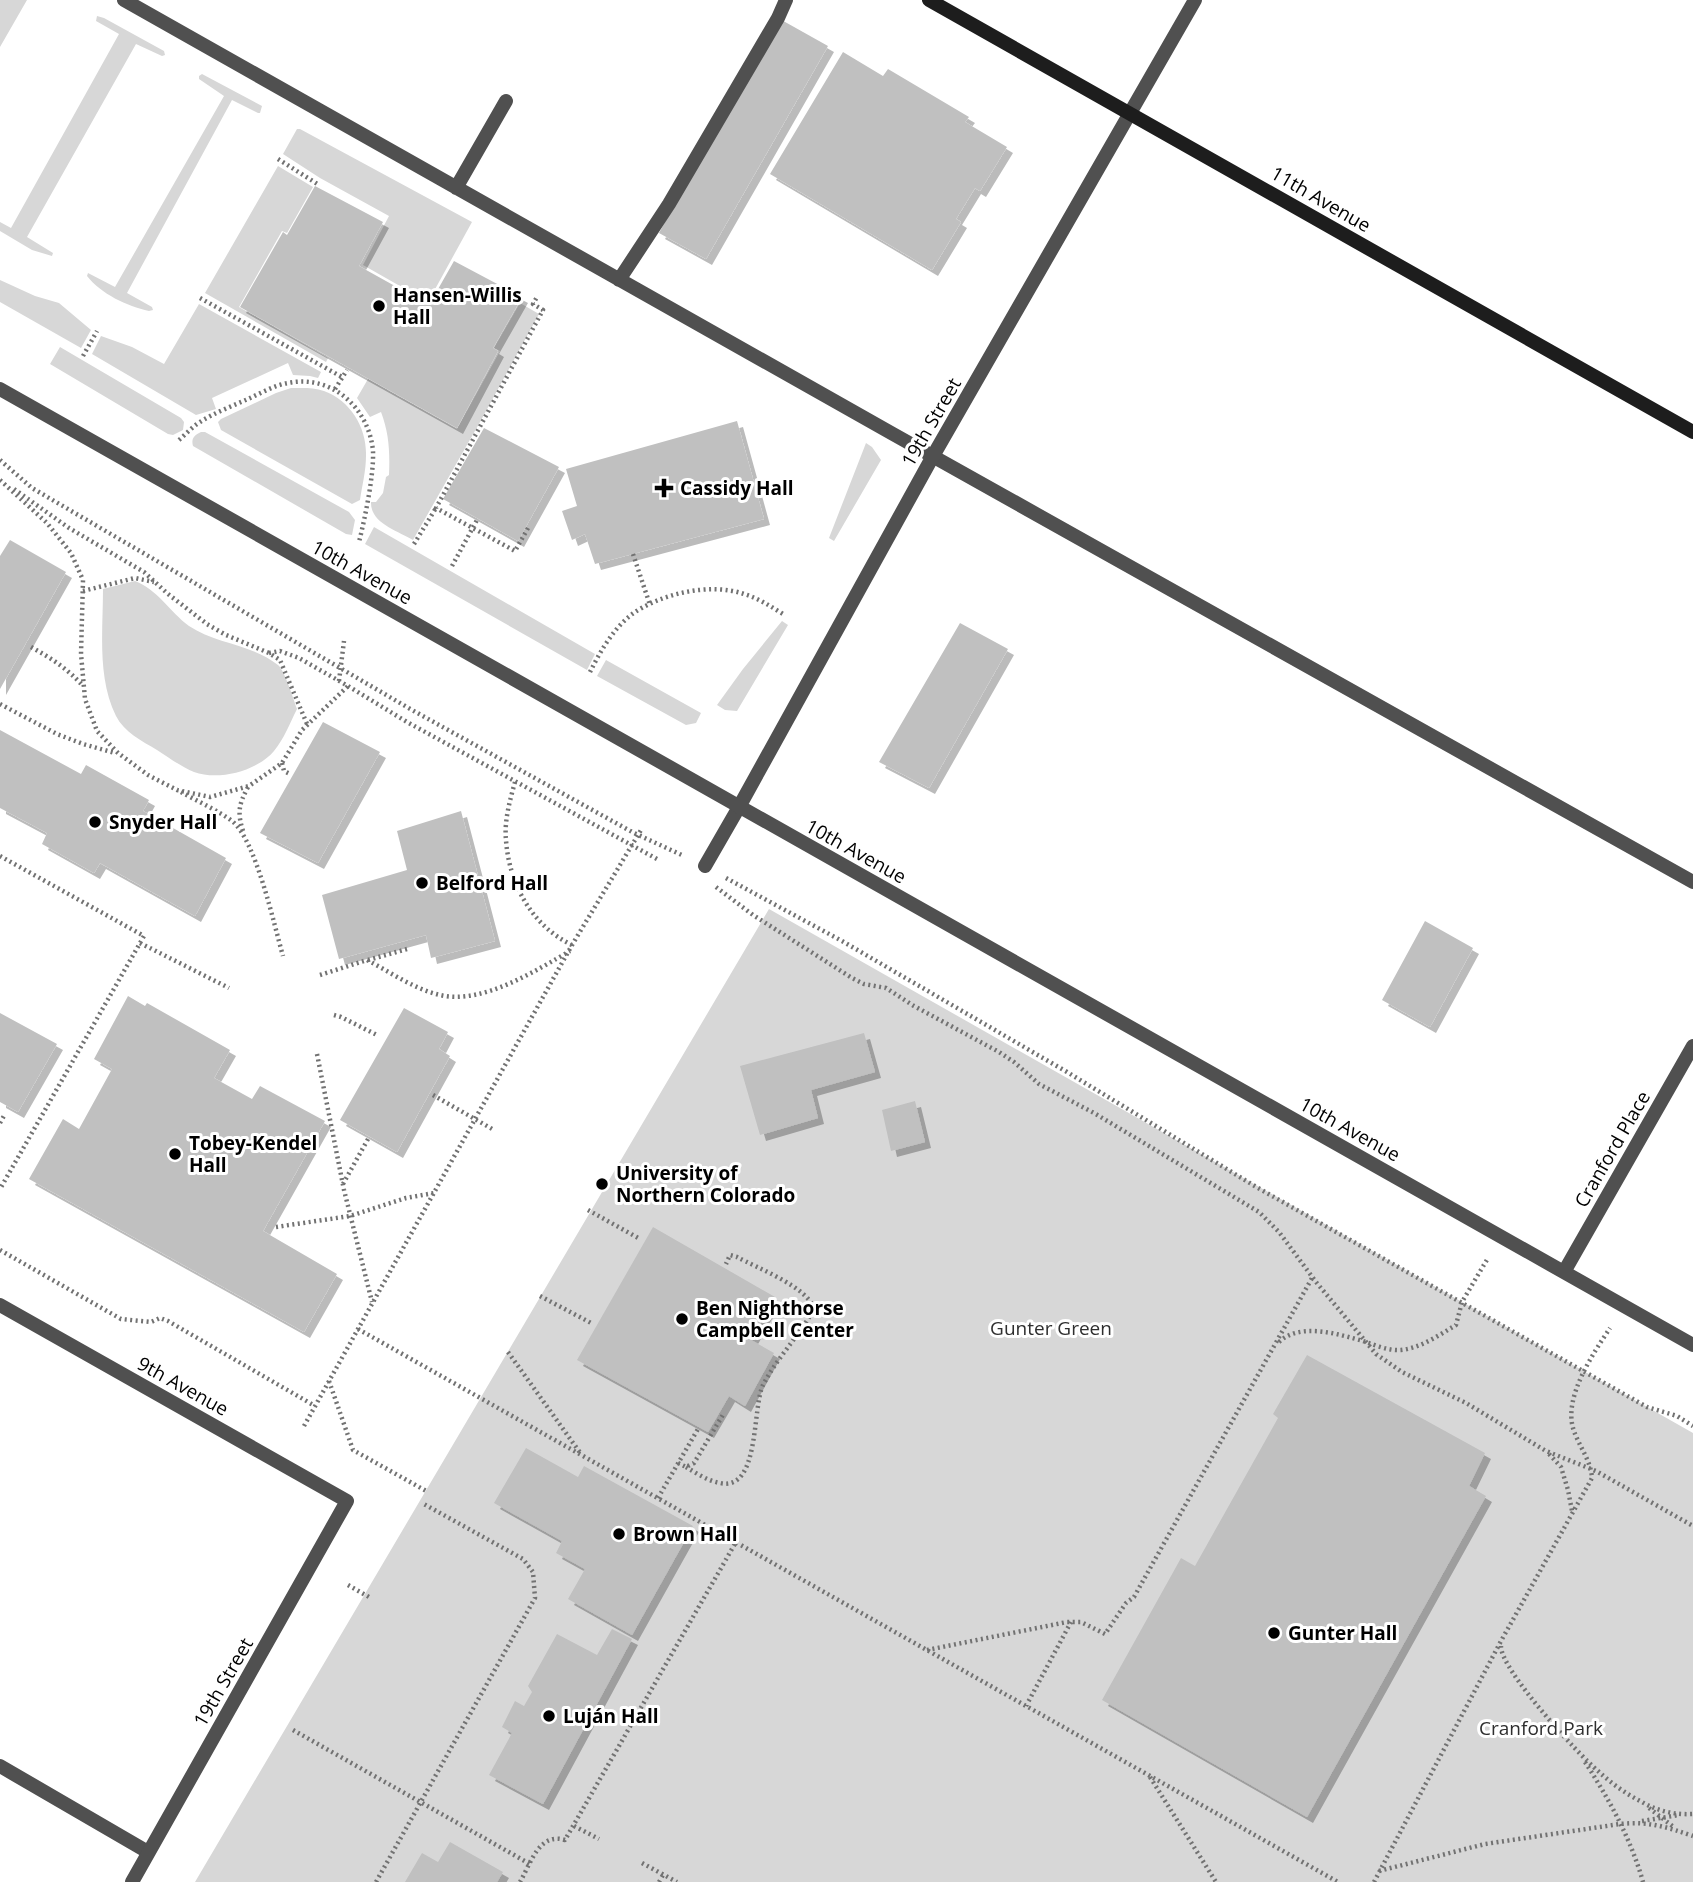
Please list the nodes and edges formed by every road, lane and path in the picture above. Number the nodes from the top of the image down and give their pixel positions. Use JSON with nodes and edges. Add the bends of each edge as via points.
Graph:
{"nodes":[{"id":1,"x":124,"y":0,"type":"edge"},
{"id":2,"x":786,"y":0,"type":"edge"},
{"id":3,"x":929,"y":0,"type":"edge"},
{"id":4,"x":1195,"y":0,"type":"edge"},
{"id":5,"x":506,"y":101,"type":"dead end"},
{"id":6,"x":1131,"y":113,"type":"junction"},
{"id":7,"x":278,"y":159,"type":"dead end"},
{"id":8,"x":319,"y":185,"type":"dead end"},
{"id":9,"x":456,"y":187,"type":"junction"},
{"id":10,"x":619,"y":280,"type":"junction"},
{"id":11,"x":537,"y":297,"type":"dead end"},
{"id":12,"x":200,"y":298,"type":"dead end"},
{"id":13,"x":97,"y":331,"type":"dead end"},
{"id":14,"x":83,"y":356,"type":"dead end"},
{"id":15,"x":347,"y":370,"type":"dead end"},
{"id":16,"x":342,"y":377,"type":"junction"},
{"id":17,"x":0,"y":389,"type":"edge"},
{"id":18,"x":335,"y":390,"type":"junction"},
{"id":19,"x":1693,"y":432,"type":"edge"},
{"id":20,"x":179,"y":440,"type":"dead end"},
{"id":21,"x":933,"y":456,"type":"junction"},
{"id":22,"x":0,"y":460,"type":"edge"},
{"id":23,"x":0,"y":480,"type":"edge"},
{"id":24,"x":436,"y":508,"type":"junction"},
{"id":25,"x":477,"y":520,"type":"dead end"},
{"id":26,"x":473,"y":528,"type":"junction"},
{"id":27,"x":527,"y":528,"type":"dead end"},
{"id":28,"x":359,"y":542,"type":"dead end"},
{"id":29,"x":415,"y":544,"type":"dead end"},
{"id":30,"x":634,"y":554,"type":"dead end"},
{"id":31,"x":452,"y":566,"type":"dead end"},
{"id":32,"x":155,"y":582,"type":"junction"},
{"id":33,"x":83,"y":591,"type":"junction"},
{"id":34,"x":650,"y":605,"type":"junction"},
{"id":35,"x":783,"y":614,"type":"dead end"},
{"id":36,"x":344,"y":641,"type":"dead end"},
{"id":37,"x":31,"y":647,"type":"dead end"},
{"id":38,"x":269,"y":653,"type":"junction"},
{"id":39,"x":340,"y":668,"type":"junction"},
{"id":40,"x":590,"y":672,"type":"dead end"},
{"id":41,"x":339,"y":681,"type":"junction"},
{"id":42,"x":348,"y":685,"type":"junction"},
{"id":43,"x":84,"y":687,"type":"junction"},
{"id":44,"x":0,"y":704,"type":"edge"},
{"id":45,"x":307,"y":724,"type":"junction"},
{"id":46,"x":118,"y":753,"type":"junction"},
{"id":47,"x":282,"y":763,"type":"junction"},
{"id":48,"x":290,"y":774,"type":"dead end"},
{"id":49,"x":515,"y":782,"type":"junction"},
{"id":50,"x":249,"y":786,"type":"junction"},
{"id":51,"x":177,"y":790,"type":"junction"},
{"id":52,"x":739,"y":807,"type":"junction"},
{"id":53,"x":639,"y":833,"type":"junction"},
{"id":54,"x":243,"y":834,"type":"junction"},
{"id":55,"x":631,"y":845,"type":"junction"},
{"id":56,"x":0,"y":856,"type":"edge"},
{"id":57,"x":657,"y":859,"type":"dead end"},
{"id":58,"x":705,"y":866,"type":"junction"},
{"id":59,"x":1693,"y":882,"type":"edge"},
{"id":60,"x":713,"y":884,"type":"dead end"},
{"id":61,"x":140,"y":943,"type":"junction"},
{"id":62,"x":571,"y":948,"type":"junction"},
{"id":63,"x":407,"y":949,"type":"dead end"},
{"id":64,"x":283,"y":956,"type":"dead end"},
{"id":65,"x":367,"y":960,"type":"junction"},
{"id":66,"x":320,"y":975,"type":"dead end"},
{"id":67,"x":229,"y":988,"type":"dead end"},
{"id":68,"x":334,"y":1015,"type":"dead end"},
{"id":69,"x":377,"y":1035,"type":"dead end"},
{"id":70,"x":1693,"y":1046,"type":"edge"},
{"id":71,"x":317,"y":1054,"type":"dead end"},
{"id":72,"x":433,"y":1096,"type":"dead end"},
{"id":73,"x":5,"y":1114,"type":"dead end"},
{"id":74,"x":476,"y":1120,"type":"junction"},
{"id":75,"x":0,"y":1123,"type":"edge"},
{"id":76,"x":494,"y":1130,"type":"dead end"},
{"id":77,"x":368,"y":1139,"type":"dead end"},
{"id":78,"x":343,"y":1184,"type":"junction"},
{"id":79,"x":0,"y":1189,"type":"edge"},
{"id":80,"x":435,"y":1193,"type":"junction"},
{"id":81,"x":588,"y":1210,"type":"dead end"},
{"id":82,"x":350,"y":1216,"type":"junction"},
{"id":83,"x":276,"y":1227,"type":"dead end"},
{"id":84,"x":640,"y":1239,"type":"dead end"},
{"id":85,"x":0,"y":1250,"type":"edge"},
{"id":86,"x":1488,"y":1258,"type":"dead end"},
{"id":87,"x":726,"y":1265,"type":"dead end"},
{"id":88,"x":1564,"y":1272,"type":"junction"},
{"id":89,"x":1312,"y":1278,"type":"junction"},
{"id":90,"x":540,"y":1296,"type":"dead end"},
{"id":91,"x":1462,"y":1302,"type":"junction"},
{"id":92,"x":372,"y":1303,"type":"junction"},
{"id":93,"x":0,"y":1305,"type":"edge"},
{"id":94,"x":593,"y":1324,"type":"dead end"},
{"id":95,"x":1610,"y":1328,"type":"dead end"},
{"id":96,"x":358,"y":1329,"type":"junction"},
{"id":97,"x":1364,"y":1342,"type":"junction"},
{"id":98,"x":1693,"y":1345,"type":"edge"},
{"id":99,"x":1273,"y":1348,"type":"junction"},
{"id":100,"x":508,"y":1352,"type":"dead end"},
{"id":101,"x":1584,"y":1371,"type":"junction"},
{"id":102,"x":329,"y":1380,"type":"junction"},
{"id":103,"x":315,"y":1406,"type":"junction"},
{"id":104,"x":724,"y":1413,"type":"dead end"},
{"id":105,"x":304,"y":1426,"type":"dead end"},
{"id":106,"x":1693,"y":1426,"type":"edge"},
{"id":107,"x":698,"y":1429,"type":"dead end"},
{"id":108,"x":1546,"y":1451,"type":"junction"},
{"id":109,"x":582,"y":1455,"type":"junction"},
{"id":110,"x":678,"y":1464,"type":"junction"},
{"id":111,"x":686,"y":1467,"type":"junction"},
{"id":112,"x":1592,"y":1469,"type":"junction"},
{"id":113,"x":428,"y":1492,"type":"dead end"},
{"id":114,"x":658,"y":1498,"type":"junction"},
{"id":115,"x":347,"y":1501,"type":"joint"},
{"id":116,"x":422,"y":1503,"type":"dead end"},
{"id":117,"x":1572,"y":1511,"type":"junction"},
{"id":118,"x":1693,"y":1526,"type":"edge"},
{"id":119,"x":736,"y":1542,"type":"junction"},
{"id":120,"x":348,"y":1585,"type":"dead end"},
{"id":121,"x":369,"y":1597,"type":"dead end"},
{"id":122,"x":1071,"y":1622,"type":"junction"},
{"id":123,"x":1501,"y":1642,"type":"junction"},
{"id":124,"x":926,"y":1650,"type":"junction"},
{"id":125,"x":1026,"y":1706,"type":"junction"},
{"id":126,"x":293,"y":1730,"type":"dead end"},
{"id":127,"x":1579,"y":1753,"type":"junction"},
{"id":128,"x":0,"y":1766,"type":"edge"},
{"id":129,"x":1147,"y":1774,"type":"junction"},
{"id":130,"x":421,"y":1802,"type":"junction"},
{"id":131,"x":1642,"y":1803,"type":"junction"},
{"id":132,"x":1693,"y":1814,"type":"edge"},
{"id":133,"x":1683,"y":1815,"type":"junction"},
{"id":134,"x":1662,"y":1818,"type":"junction"},
{"id":135,"x":1637,"y":1822,"type":"junction"},
{"id":136,"x":1620,"y":1824,"type":"junction"},
{"id":137,"x":574,"y":1826,"type":"junction"},
{"id":138,"x":1681,"y":1832,"type":"junction"},
{"id":139,"x":1693,"y":1836,"type":"edge"},
{"id":140,"x":599,"y":1839,"type":"dead end"},
{"id":141,"x":148,"y":1852,"type":"junction"},
{"id":142,"x":642,"y":1863,"type":"dead end"},
{"id":143,"x":531,"y":1864,"type":"junction"},
{"id":144,"x":1378,"y":1871,"type":"junction"},
{"id":145,"x":663,"y":1875,"type":"junction"},
{"id":146,"x":132,"y":1882,"type":"edge"},
{"id":147,"x":376,"y":1882,"type":"edge"},
{"id":148,"x":520,"y":1882,"type":"edge"},
{"id":149,"x":659,"y":1882,"type":"edge"},
{"id":150,"x":677,"y":1882,"type":"edge"},
{"id":151,"x":1216,"y":1882,"type":"edge"},
{"id":152,"x":1338,"y":1882,"type":"edge"},
{"id":153,"x":1374,"y":1882,"type":"edge"},
{"id":154,"x":1643,"y":1882,"type":"edge"}],
"edges":[{"from":1,"to":9,"type":"street"},
{"from":2,"to":10,"type":"street","via":[[669,204]]},
{"from":3,"to":6,"type":"main road","name":"11th Avenue"},
{"from":4,"to":6,"type":"street","name":"19th Street"},
{"from":5,"to":9,"type":"street"},
{"from":6,"to":19,"type":"main road","name":"11th Avenue"},
{"from":6,"to":21,"type":"street","name":"19th Street"},
{"from":7,"to":8,"type":"path"},
{"from":9,"to":10,"type":"street"},
{"from":10,"to":21,"type":"street"},
{"from":11,"to":24,"type":"path","via":[[534,304],[543,310]]},
{"from":12,"to":16,"type":"path"},
{"from":13,"to":14,"type":"path"},
{"from":15,"to":16,"type":"path"},
{"from":16,"to":18,"type":"path"},
{"from":17,"to":52,"type":"street","name":"10th Avenue"},
{"from":18,"to":20,"type":"path","via":[[318,383],[287,383],[198,422]]},
{"from":18,"to":28,"type":"path","via":[[361,414],[373,452]]},
{"from":21,"to":52,"type":"street","name":"19th Street"},
{"from":21,"to":59,"type":"street"},
{"from":22,"to":39,"type":"path","via":[[33,488]]},
{"from":23,"to":32,"type":"path"},
{"from":23,"to":33,"type":"path","via":[[47,523],[71,553]]},
{"from":24,"to":26,"type":"path"},
{"from":24,"to":29,"type":"path"},
{"from":25,"to":26,"type":"path"},
{"from":26,"to":27,"type":"path","via":[[515,551]]},
{"from":26,"to":31,"type":"path"},
{"from":30,"to":34,"type":"path"},
{"from":32,"to":33,"type":"path","via":[[135,578]]},
{"from":32,"to":38,"type":"path","via":[[207,624]]},
{"from":33,"to":43,"type":"path"},
{"from":34,"to":35,"type":"path","via":[[691,590],[721,589],[743,593]]},
{"from":34,"to":40,"type":"path","via":[[631,615],[612,636]]},
{"from":36,"to":39,"type":"path"},
{"from":37,"to":43,"type":"path","via":[[64,667]]},
{"from":38,"to":41,"type":"path","via":[[299,658]]},
{"from":38,"to":45,"type":"path","via":[[280,660]]},
{"from":39,"to":41,"type":"path"},
{"from":39,"to":53,"type":"path"},
{"from":41,"to":42,"type":"path"},
{"from":42,"to":45,"type":"path"},
{"from":42,"to":49,"type":"path"},
{"from":43,"to":46,"type":"path","via":[[97,731]]},
{"from":44,"to":46,"type":"path","via":[[57,734]]},
{"from":45,"to":47,"type":"path"},
{"from":46,"to":51,"type":"path"},
{"from":47,"to":48,"type":"path"},
{"from":47,"to":50,"type":"path"},
{"from":49,"to":55,"type":"path"},
{"from":49,"to":62,"type":"path","via":[[506,840],[513,874],[524,902],[541,924]]},
{"from":50,"to":51,"type":"path","via":[[210,797]]},
{"from":50,"to":54,"type":"path","via":[[240,801]]},
{"from":51,"to":54,"type":"path","via":[[233,822]]},
{"from":52,"to":58,"type":"street","name":"19th Street"},
{"from":52,"to":88,"type":"street","name":"10th Avenue"},
{"from":53,"to":55,"type":"path"},
{"from":53,"to":58,"type":"path"},
{"from":54,"to":64,"type":"path"},
{"from":55,"to":57,"type":"path"},
{"from":55,"to":62,"type":"path"},
{"from":56,"to":61,"type":"path","via":[[144,936]]},
{"from":58,"to":91,"type":"path"},
{"from":60,"to":89,"type":"path","via":[[852,978],[886,988],[999,1052],[1039,1084],[1259,1212]]},
{"from":61,"to":67,"type":"path"},
{"from":61,"to":79,"type":"path"},
{"from":62,"to":65,"type":"path","via":[[500,987],[455,997],[415,986]]},
{"from":62,"to":74,"type":"path"},
{"from":63,"to":65,"type":"path"},
{"from":65,"to":66,"type":"path"},
{"from":68,"to":69,"type":"path"},
{"from":70,"to":88,"type":"street","name":"Cranford Place"},
{"from":71,"to":78,"type":"path"},
{"from":72,"to":74,"type":"path"},
{"from":73,"to":75,"type":"path"},
{"from":74,"to":76,"type":"path"},
{"from":74,"to":80,"type":"path"},
{"from":77,"to":78,"type":"path"},
{"from":78,"to":82,"type":"path"},
{"from":80,"to":82,"type":"path"},
{"from":80,"to":92,"type":"path"},
{"from":81,"to":84,"type":"path"},
{"from":82,"to":83,"type":"path"},
{"from":82,"to":92,"type":"path"},
{"from":85,"to":103,"type":"path","via":[[121,1319],[168,1321]]},
{"from":86,"to":91,"type":"path"},
{"from":87,"to":111,"type":"path","via":[[730,1255],[737,1257],[800,1291],[814,1309],[762,1387],[752,1452],[740,1477],[721,1484]]},
{"from":88,"to":98,"type":"street","name":"10th Avenue"},
{"from":89,"to":97,"type":"path"},
{"from":89,"to":99,"type":"path"},
{"from":90,"to":94,"type":"path"},
{"from":91,"to":97,"type":"path","via":[[1456,1325],[1430,1341],[1401,1350]]},
{"from":91,"to":101,"type":"path"},
{"from":92,"to":96,"type":"path"},
{"from":93,"to":115,"type":"street","name":"9th Avenue"},
{"from":95,"to":101,"type":"path"},
{"from":96,"to":102,"type":"path"},
{"from":96,"to":109,"type":"path"},
{"from":97,"to":99,"type":"path","via":[[1303,1331],[1286,1335]]},
{"from":97,"to":108,"type":"path","via":[[1402,1372],[1466,1403]]},
{"from":99,"to":122,"type":"path","via":[[1134,1597],[1105,1634],[1082,1622]]},
{"from":100,"to":109,"type":"path"},
{"from":101,"to":106,"type":"path","via":[[1647,1407]]},
{"from":101,"to":112,"type":"path","via":[[1570,1416]]},
{"from":102,"to":103,"type":"path"},
{"from":102,"to":113,"type":"path","via":[[353,1450]]},
{"from":103,"to":105,"type":"path"},
{"from":104,"to":111,"type":"path","via":[[694,1463]]},
{"from":107,"to":110,"type":"path"},
{"from":108,"to":112,"type":"path"},
{"from":108,"to":117,"type":"path","via":[[1561,1467]]},
{"from":109,"to":114,"type":"path"},
{"from":110,"to":111,"type":"path"},
{"from":110,"to":114,"type":"path"},
{"from":112,"to":117,"type":"path","via":[[1592,1478]]},
{"from":112,"to":118,"type":"path"},
{"from":114,"to":119,"type":"path"},
{"from":115,"to":141,"type":"street","name":"19th Street"},
{"from":116,"to":130,"type":"path","via":[[523,1559],[533,1572],[535,1598]]},
{"from":117,"to":123,"type":"path"},
{"from":119,"to":124,"type":"path"},
{"from":119,"to":137,"type":"path"},
{"from":120,"to":121,"type":"path"},
{"from":122,"to":124,"type":"path"},
{"from":122,"to":125,"type":"path"},
{"from":123,"to":127,"type":"path","via":[[1500,1652],[1508,1667]]},
{"from":123,"to":144,"type":"path"},
{"from":124,"to":125,"type":"path"},
{"from":125,"to":129,"type":"path"},
{"from":126,"to":130,"type":"path"},
{"from":127,"to":131,"type":"path"},
{"from":127,"to":136,"type":"path"},
{"from":128,"to":141,"type":"street"},
{"from":129,"to":151,"type":"path"},
{"from":129,"to":152,"type":"path"},
{"from":130,"to":143,"type":"path"},
{"from":130,"to":147,"type":"path"},
{"from":131,"to":133,"type":"path"},
{"from":131,"to":134,"type":"path"},
{"from":132,"to":133,"type":"path"},
{"from":133,"to":134,"type":"path"},
{"from":134,"to":135,"type":"path"},
{"from":134,"to":138,"type":"path"},
{"from":135,"to":136,"type":"path"},
{"from":135,"to":138,"type":"path"},
{"from":136,"to":144,"type":"path","via":[[1485,1844]]},
{"from":136,"to":154,"type":"path"},
{"from":137,"to":140,"type":"path"},
{"from":137,"to":143,"type":"path","via":[[565,1840],[549,1839],[542,1844]]},
{"from":138,"to":139,"type":"path"},
{"from":141,"to":146,"type":"street","name":"19th Street"},
{"from":142,"to":145,"type":"path"},
{"from":143,"to":148,"type":"path"},
{"from":144,"to":153,"type":"path"},
{"from":145,"to":149,"type":"path"},
{"from":145,"to":150,"type":"path"}]}
